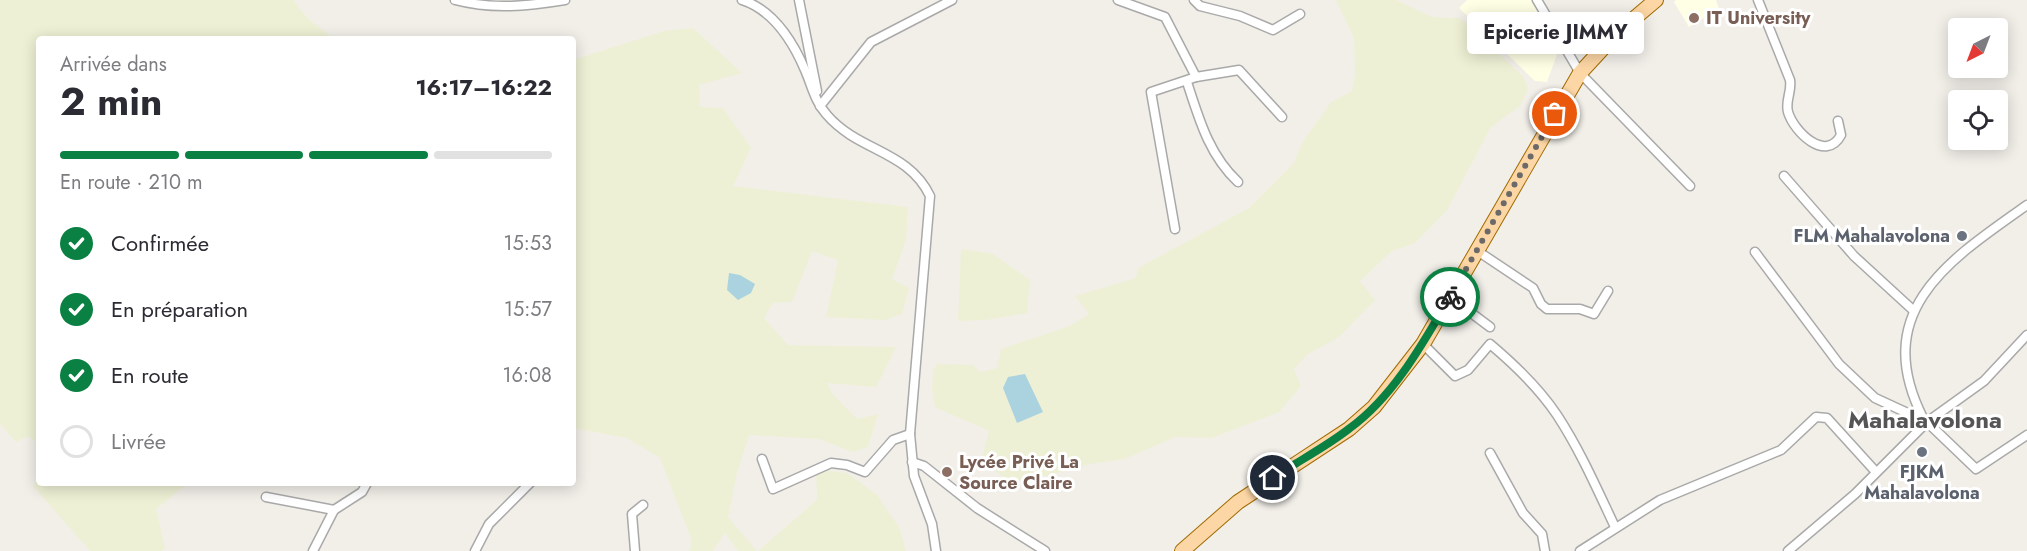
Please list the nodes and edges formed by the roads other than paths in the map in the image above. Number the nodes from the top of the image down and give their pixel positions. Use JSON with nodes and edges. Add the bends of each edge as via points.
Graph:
{"nodes":[{"id":1,"x":455,"y":0,"type":"edge"},
{"id":2,"x":565,"y":0,"type":"edge"},
{"id":3,"x":742,"y":0,"type":"edge"},
{"id":4,"x":799,"y":0,"type":"edge"},
{"id":5,"x":952,"y":0,"type":"edge"},
{"id":6,"x":1118,"y":0,"type":"edge"},
{"id":7,"x":1194,"y":0,"type":"edge"},
{"id":8,"x":1536,"y":0,"type":"edge"},
{"id":9,"x":1656,"y":0,"type":"edge"},
{"id":10,"x":1758,"y":0,"type":"edge"},
{"id":11,"x":1300,"y":14,"type":"dead end"},
{"id":12,"x":1580,"y":73,"type":"junction"},
{"id":13,"x":1196,"y":78,"type":"junction"},
{"id":14,"x":1187,"y":82,"type":"junction"},
{"id":15,"x":820,"y":106,"type":"junction"},
{"id":16,"x":1282,"y":117,"type":"dead end"},
{"id":17,"x":1838,"y":121,"type":"dead end"},
{"id":18,"x":1784,"y":176,"type":"dead end"},
{"id":19,"x":1238,"y":182,"type":"dead end"},
{"id":20,"x":1690,"y":186,"type":"dead end"},
{"id":21,"x":2027,"y":205,"type":"edge"},
{"id":22,"x":1175,"y":229,"type":"dead end"},
{"id":23,"x":1476,"y":250,"type":"junction"},
{"id":24,"x":1755,"y":252,"type":"dead end"},
{"id":25,"x":1608,"y":291,"type":"dead end"},
{"id":26,"x":1450,"y":297,"type":"junction"},
{"id":27,"x":1914,"y":311,"type":"junction"},
{"id":28,"x":1490,"y":327,"type":"dead end"},
{"id":29,"x":2027,"y":335,"type":"edge"},
{"id":30,"x":1423,"y":344,"type":"junction"},
{"id":31,"x":1925,"y":420,"type":"junction"},
{"id":32,"x":910,"y":434,"type":"junction"},
{"id":33,"x":2027,"y":435,"type":"edge"},
{"id":34,"x":1490,"y":453,"type":"dead end"},
{"id":35,"x":762,"y":459,"type":"dead end"},
{"id":36,"x":912,"y":462,"type":"junction"},
{"id":37,"x":1876,"y":472,"type":"junction"},
{"id":38,"x":365,"y":486,"type":"edge"},
{"id":39,"x":527,"y":486,"type":"edge"},
{"id":40,"x":266,"y":497,"type":"dead end"},
{"id":41,"x":643,"y":505,"type":"dead end"},
{"id":42,"x":334,"y":510,"type":"junction"},
{"id":43,"x":1615,"y":527,"type":"junction"},
{"id":44,"x":1793,"y":549,"type":"edge"},
{"id":45,"x":313,"y":551,"type":"edge"},
{"id":46,"x":475,"y":551,"type":"edge"},
{"id":47,"x":635,"y":551,"type":"edge"},
{"id":48,"x":936,"y":551,"type":"edge"},
{"id":49,"x":1045,"y":551,"type":"edge"},
{"id":50,"x":1182,"y":551,"type":"edge"},
{"id":51,"x":1545,"y":551,"type":"edge"},
{"id":52,"x":1580,"y":551,"type":"edge"}],
"edges":[{"from":1,"to":2,"type":"street","via":[[504,7]]},
{"from":3,"to":15,"type":"street","via":[[763,10],[786,34]]},
{"from":4,"to":15,"type":"street"},
{"from":5,"to":15,"type":"street","via":[[871,42]]},
{"from":6,"to":13,"type":"street","via":[[1165,17]]},
{"from":7,"to":11,"type":"street","via":[[1200,6],[1273,30]]},
{"from":8,"to":12,"type":"street"},
{"from":9,"to":12,"type":"main road","via":[[1617,33]]},
{"from":10,"to":17,"type":"street","via":[[1790,80],[1792,91],[1787,107],[1796,128],[1817,145],[1827,147],[1838,142],[1841,135]]},
{"from":12,"to":20,"type":"street"},
{"from":12,"to":23,"type":"main road"},
{"from":13,"to":14,"type":"street"},
{"from":13,"to":16,"type":"street","via":[[1239,70]]},
{"from":14,"to":19,"type":"street","via":[[1203,134],[1225,170]]},
{"from":14,"to":22,"type":"street","via":[[1151,92]]},
{"from":15,"to":32,"type":"street","via":[[858,140],[912,169],[930,196]]},
{"from":18,"to":27,"type":"street","via":[[1854,256]]},
{"from":21,"to":27,"type":"street","via":[[1941,270]]},
{"from":23,"to":25,"type":"street","via":[[1533,288],[1540,304],[1547,309],[1580,309],[1594,314]]},
{"from":23,"to":26,"type":"main road"},
{"from":24,"to":31,"type":"street","via":[[1839,364],[1875,398]]},
{"from":26,"to":28,"type":"street"},
{"from":26,"to":30,"type":"main road"},
{"from":27,"to":31,"type":"street","via":[[1904,356],[1913,395]]},
{"from":29,"to":31,"type":"street","via":[[1984,381]]},
{"from":30,"to":43,"type":"street","via":[[1455,376],[1468,370],[1490,344],[1524,374],[1580,453]]},
{"from":30,"to":50,"type":"main road","via":[[1362,419],[1238,502]]},
{"from":31,"to":33,"type":"street","via":[[1976,469]]},
{"from":31,"to":37,"type":"street"},
{"from":32,"to":35,"type":"street","via":[[893,440],[865,472],[831,463],[772,489]]},
{"from":32,"to":36,"type":"street"},
{"from":34,"to":51,"type":"street","via":[[1523,513],[1542,534]]},
{"from":36,"to":48,"type":"street","via":[[932,524]]},
{"from":36,"to":49,"type":"street","via":[[924,466],[977,508]]},
{"from":37,"to":43,"type":"street","via":[[1827,418],[1816,417],[1781,450],[1660,500]]},
{"from":37,"to":44,"type":"street"},
{"from":38,"to":42,"type":"street"},
{"from":39,"to":46,"type":"street","via":[[489,524]]},
{"from":40,"to":42,"type":"street"},
{"from":41,"to":47,"type":"street","via":[[632,514]]},
{"from":42,"to":45,"type":"street"},
{"from":43,"to":52,"type":"street"}]}
